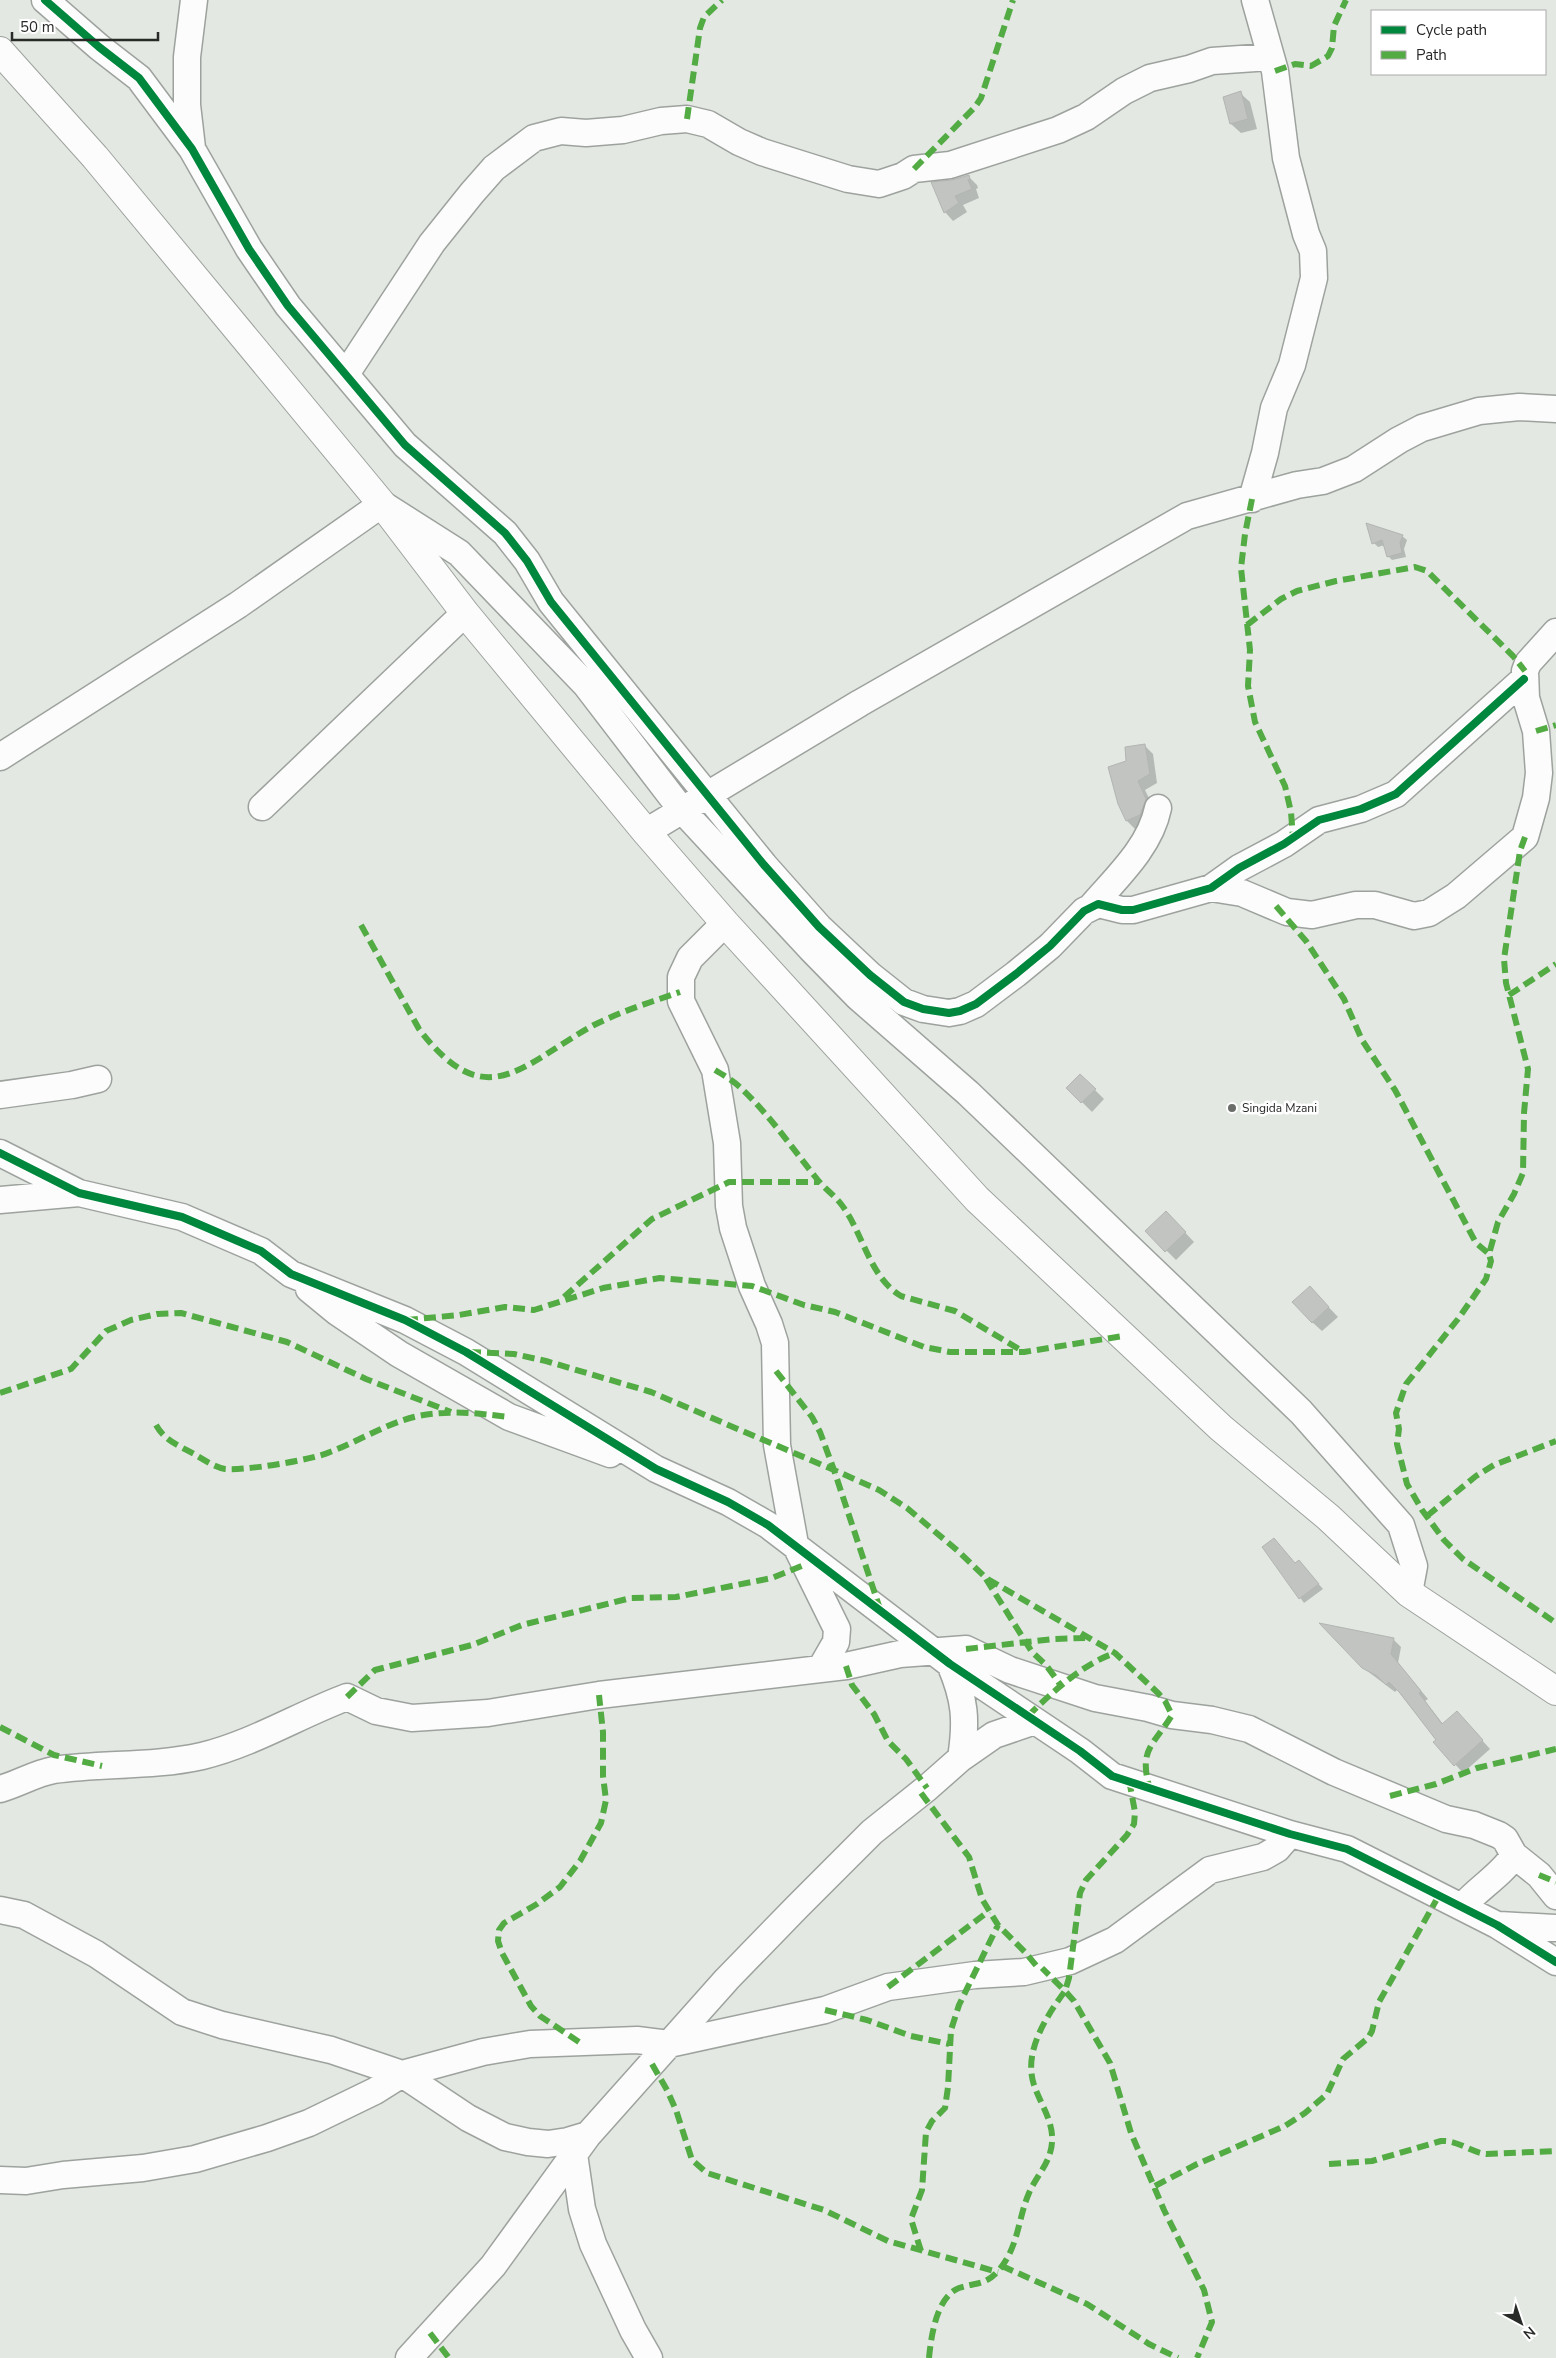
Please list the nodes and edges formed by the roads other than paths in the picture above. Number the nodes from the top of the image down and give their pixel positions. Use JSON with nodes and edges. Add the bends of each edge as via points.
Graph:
{"nodes":[{"id":1,"x":45,"y":0,"type":"edge"},
{"id":2,"x":194,"y":0,"type":"edge"},
{"id":3,"x":1255,"y":0,"type":"edge"},
{"id":4,"x":0,"y":51,"type":"edge"},
{"id":5,"x":1270,"y":57,"type":"junction"},
{"id":6,"x":192,"y":149,"type":"junction"},
{"id":7,"x":346,"y":374,"type":"junction"},
{"id":8,"x":1556,"y":409,"type":"edge"},
{"id":9,"x":1252,"y":499,"type":"junction"},
{"id":10,"x":382,"y":504,"type":"junction"},
{"id":11,"x":465,"y":614,"type":"junction"},
{"id":12,"x":1556,"y":632,"type":"edge"},
{"id":13,"x":1524,"y":679,"type":"junction"},
{"id":14,"x":0,"y":757,"type":"edge"},
{"id":15,"x":706,"y":794,"type":"junction"},
{"id":16,"x":262,"y":807,"type":"dead end"},
{"id":17,"x":1158,"y":808,"type":"dead end"},
{"id":18,"x":682,"y":809,"type":"junction"},
{"id":19,"x":646,"y":832,"type":"junction"},
{"id":20,"x":1211,"y":888,"type":"junction"},
{"id":21,"x":1092,"y":906,"type":"junction"},
{"id":22,"x":725,"y":923,"type":"junction"},
{"id":23,"x":98,"y":1079,"type":"dead end"},
{"id":24,"x":0,"y":1095,"type":"edge"},
{"id":25,"x":0,"y":1153,"type":"edge"},
{"id":26,"x":79,"y":1193,"type":"junction"},
{"id":27,"x":0,"y":1200,"type":"edge"},
{"id":28,"x":291,"y":1274,"type":"junction"},
{"id":29,"x":656,"y":1469,"type":"junction"},
{"id":30,"x":795,"y":1544,"type":"junction"},
{"id":31,"x":1409,"y":1593,"type":"junction"},
{"id":32,"x":944,"y":1658,"type":"junction"},
{"id":33,"x":821,"y":1668,"type":"junction"},
{"id":34,"x":1556,"y":1691,"type":"edge"},
{"id":35,"x":1035,"y":1721,"type":"junction"},
{"id":36,"x":961,"y":1758,"type":"junction"},
{"id":37,"x":0,"y":1789,"type":"edge"},
{"id":38,"x":1290,"y":1834,"type":"junction"},
{"id":39,"x":1514,"y":1855,"type":"junction"},
{"id":40,"x":1556,"y":1896,"type":"edge"},
{"id":41,"x":1462,"y":1907,"type":"junction"},
{"id":42,"x":0,"y":1910,"type":"edge"},
{"id":43,"x":1497,"y":1925,"type":"junction"},
{"id":44,"x":1556,"y":1928,"type":"edge"},
{"id":45,"x":1556,"y":1962,"type":"edge"},
{"id":46,"x":669,"y":2044,"type":"junction"},
{"id":47,"x":402,"y":2074,"type":"junction"},
{"id":48,"x":581,"y":2144,"type":"junction"},
{"id":49,"x":0,"y":2180,"type":"edge"},
{"id":50,"x":409,"y":2358,"type":"edge"},
{"id":51,"x":649,"y":2358,"type":"edge"}],
"edges":[{"from":1,"to":6,"type":"street","via":[[139,78]]},
{"from":2,"to":6,"type":"street","via":[[187,57],[187,105]]},
{"from":3,"to":5,"type":"street"},
{"from":4,"to":10,"type":"highway","via":[[95,157]]},
{"from":5,"to":7,"type":"street","via":[[1212,61],[1150,78],[1058,130],[950,165],[914,169],[879,184],[848,179],[762,152],[708,124],[687,119],[623,130],[561,131],[534,138],[494,168],[432,243]]},
{"from":5,"to":9,"type":"street","via":[[1279,90],[1286,158],[1313,251],[1314,278],[1292,364],[1274,408]]},
{"from":6,"to":7,"type":"street","via":[[255,257],[288,306]]},
{"from":7,"to":15,"type":"street","via":[[405,445],[505,532],[528,561],[551,602]]},
{"from":8,"to":9,"type":"street","via":[[1498,408],[1463,415],[1422,428],[1354,469],[1323,481],[1297,485]]},
{"from":9,"to":15,"type":"street","via":[[1187,516]]},
{"from":10,"to":11,"type":"highway"},
{"from":10,"to":14,"type":"street","via":[[238,605]]},
{"from":10,"to":18,"type":"street","via":[[459,553],[586,685]]},
{"from":11,"to":16,"type":"street"},
{"from":11,"to":19,"type":"highway"},
{"from":12,"to":13,"type":"street","via":[[1528,663]]},
{"from":13,"to":20,"type":"street","via":[[1396,794],[1361,809],[1318,820]]},
{"from":13,"to":20,"type":"street","via":[[1536,731],[1539,772],[1536,798],[1525,837],[1456,896],[1429,913],[1414,916],[1375,905],[1356,905],[1312,915],[1287,912],[1242,893]]},
{"from":15,"to":18,"type":"street"},
{"from":15,"to":21,"type":"street","via":[[819,927],[904,1002],[923,1009],[949,1013],[976,1004],[1050,946]]},
{"from":17,"to":21,"type":"street","via":[[1155,824],[1144,842]]},
{"from":18,"to":19,"type":"street"},
{"from":18,"to":31,"type":"street","via":[[858,997],[968,1093],[1301,1412],[1401,1525],[1414,1566]]},
{"from":19,"to":22,"type":"highway"},
{"from":20,"to":21,"type":"street","via":[[1133,910],[1103,904]]},
{"from":22,"to":30,"type":"street","via":[[690,958],[681,977],[680,992],[684,1009],[715,1070],[727,1143],[733,1228],[775,1344],[777,1445]]},
{"from":22,"to":31,"type":"highway","via":[[977,1199],[1220,1428],[1328,1517]]},
{"from":23,"to":24,"type":"street"},
{"from":25,"to":26,"type":"street"},
{"from":26,"to":27,"type":"street"},
{"from":26,"to":28,"type":"street","via":[[182,1217],[261,1251]]},
{"from":28,"to":29,"type":"street","via":[[405,1320],[458,1348]]},
{"from":28,"to":29,"type":"street","via":[[337,1312],[385,1345],[509,1417]]},
{"from":29,"to":30,"type":"street","via":[[728,1502]]},
{"from":30,"to":32,"type":"street","via":[[840,1582]]},
{"from":30,"to":33,"type":"street","via":[[837,1629],[836,1642]]},
{"from":31,"to":34,"type":"highway"},
{"from":32,"to":33,"type":"street","via":[[900,1654]]},
{"from":32,"to":35,"type":"street"},
{"from":32,"to":36,"type":"street","via":[[959,1686],[964,1709],[965,1735]]},
{"from":32,"to":39,"type":"street","via":[[966,1649],[1010,1670],[1095,1698],[1249,1729],[1350,1779],[1446,1819],[1493,1832],[1504,1839]]},
{"from":33,"to":37,"type":"street","via":[[600,1695],[488,1713],[412,1718],[376,1711],[347,1697],[242,1743],[203,1756],[51,1771]]},
{"from":35,"to":36,"type":"street","via":[[994,1735]]},
{"from":35,"to":38,"type":"street","via":[[1080,1750],[1112,1776]]},
{"from":36,"to":46,"type":"street","via":[[872,1832],[727,1978]]},
{"from":38,"to":41,"type":"street","via":[[1347,1849]]},
{"from":38,"to":46,"type":"street","via":[[1277,1850],[1263,1857],[1210,1870],[1115,1940],[1070,1961],[1024,1972],[888,1987],[825,2010]]},
{"from":39,"to":40,"type":"street","via":[[1539,1875]]},
{"from":39,"to":41,"type":"street"},
{"from":41,"to":43,"type":"street"},
{"from":42,"to":47,"type":"street","via":[[24,1915],[96,1954],[182,2012],[222,2026],[331,2050]]},
{"from":43,"to":44,"type":"street"},
{"from":43,"to":45,"type":"street"},
{"from":46,"to":47,"type":"street","via":[[637,2040],[530,2044],[483,2052]]},
{"from":46,"to":48,"type":"street"},
{"from":47,"to":48,"type":"street","via":[[468,2118],[505,2137],[548,2144],[568,2141]]},
{"from":47,"to":49,"type":"street","via":[[309,2123],[195,2159],[26,2181]]},
{"from":48,"to":50,"type":"street","via":[[492,2266]]},
{"from":48,"to":51,"type":"street","via":[[582,2209],[593,2244]]}]}
